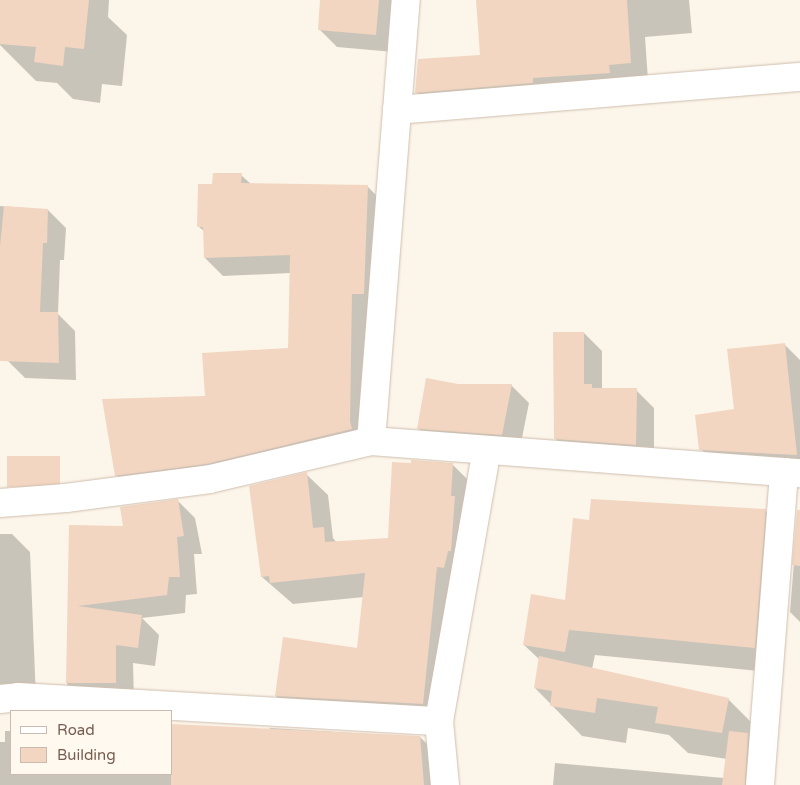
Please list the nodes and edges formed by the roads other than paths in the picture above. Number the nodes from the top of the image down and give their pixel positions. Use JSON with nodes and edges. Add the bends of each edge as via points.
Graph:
{"nodes":[{"id":1,"x":406,"y":0,"type":"edge"},
{"id":2,"x":800,"y":77,"type":"edge"},
{"id":3,"x":397,"y":110,"type":"junction"},
{"id":4,"x":371,"y":441,"type":"junction"},
{"id":5,"x":487,"y":450,"type":"junction"},
{"id":6,"x":792,"y":473,"type":"edge"},
{"id":7,"x":0,"y":503,"type":"edge"},
{"id":8,"x":0,"y":699,"type":"edge"},
{"id":9,"x":438,"y":721,"type":"junction"},
{"id":10,"x":445,"y":785,"type":"edge"},
{"id":11,"x":760,"y":785,"type":"edge"}],
"edges":[{"from":1,"to":3,"type":"street"},
{"from":2,"to":3,"type":"street"},
{"from":3,"to":4,"type":"street"},
{"from":4,"to":5,"type":"street"},
{"from":4,"to":7,"type":"street","via":[[210,479],[66,498]]},
{"from":5,"to":6,"type":"street"},
{"from":5,"to":9,"type":"street"},
{"from":6,"to":11,"type":"street"},
{"from":8,"to":9,"type":"street","via":[[18,697]]},
{"from":9,"to":10,"type":"street"}]}
